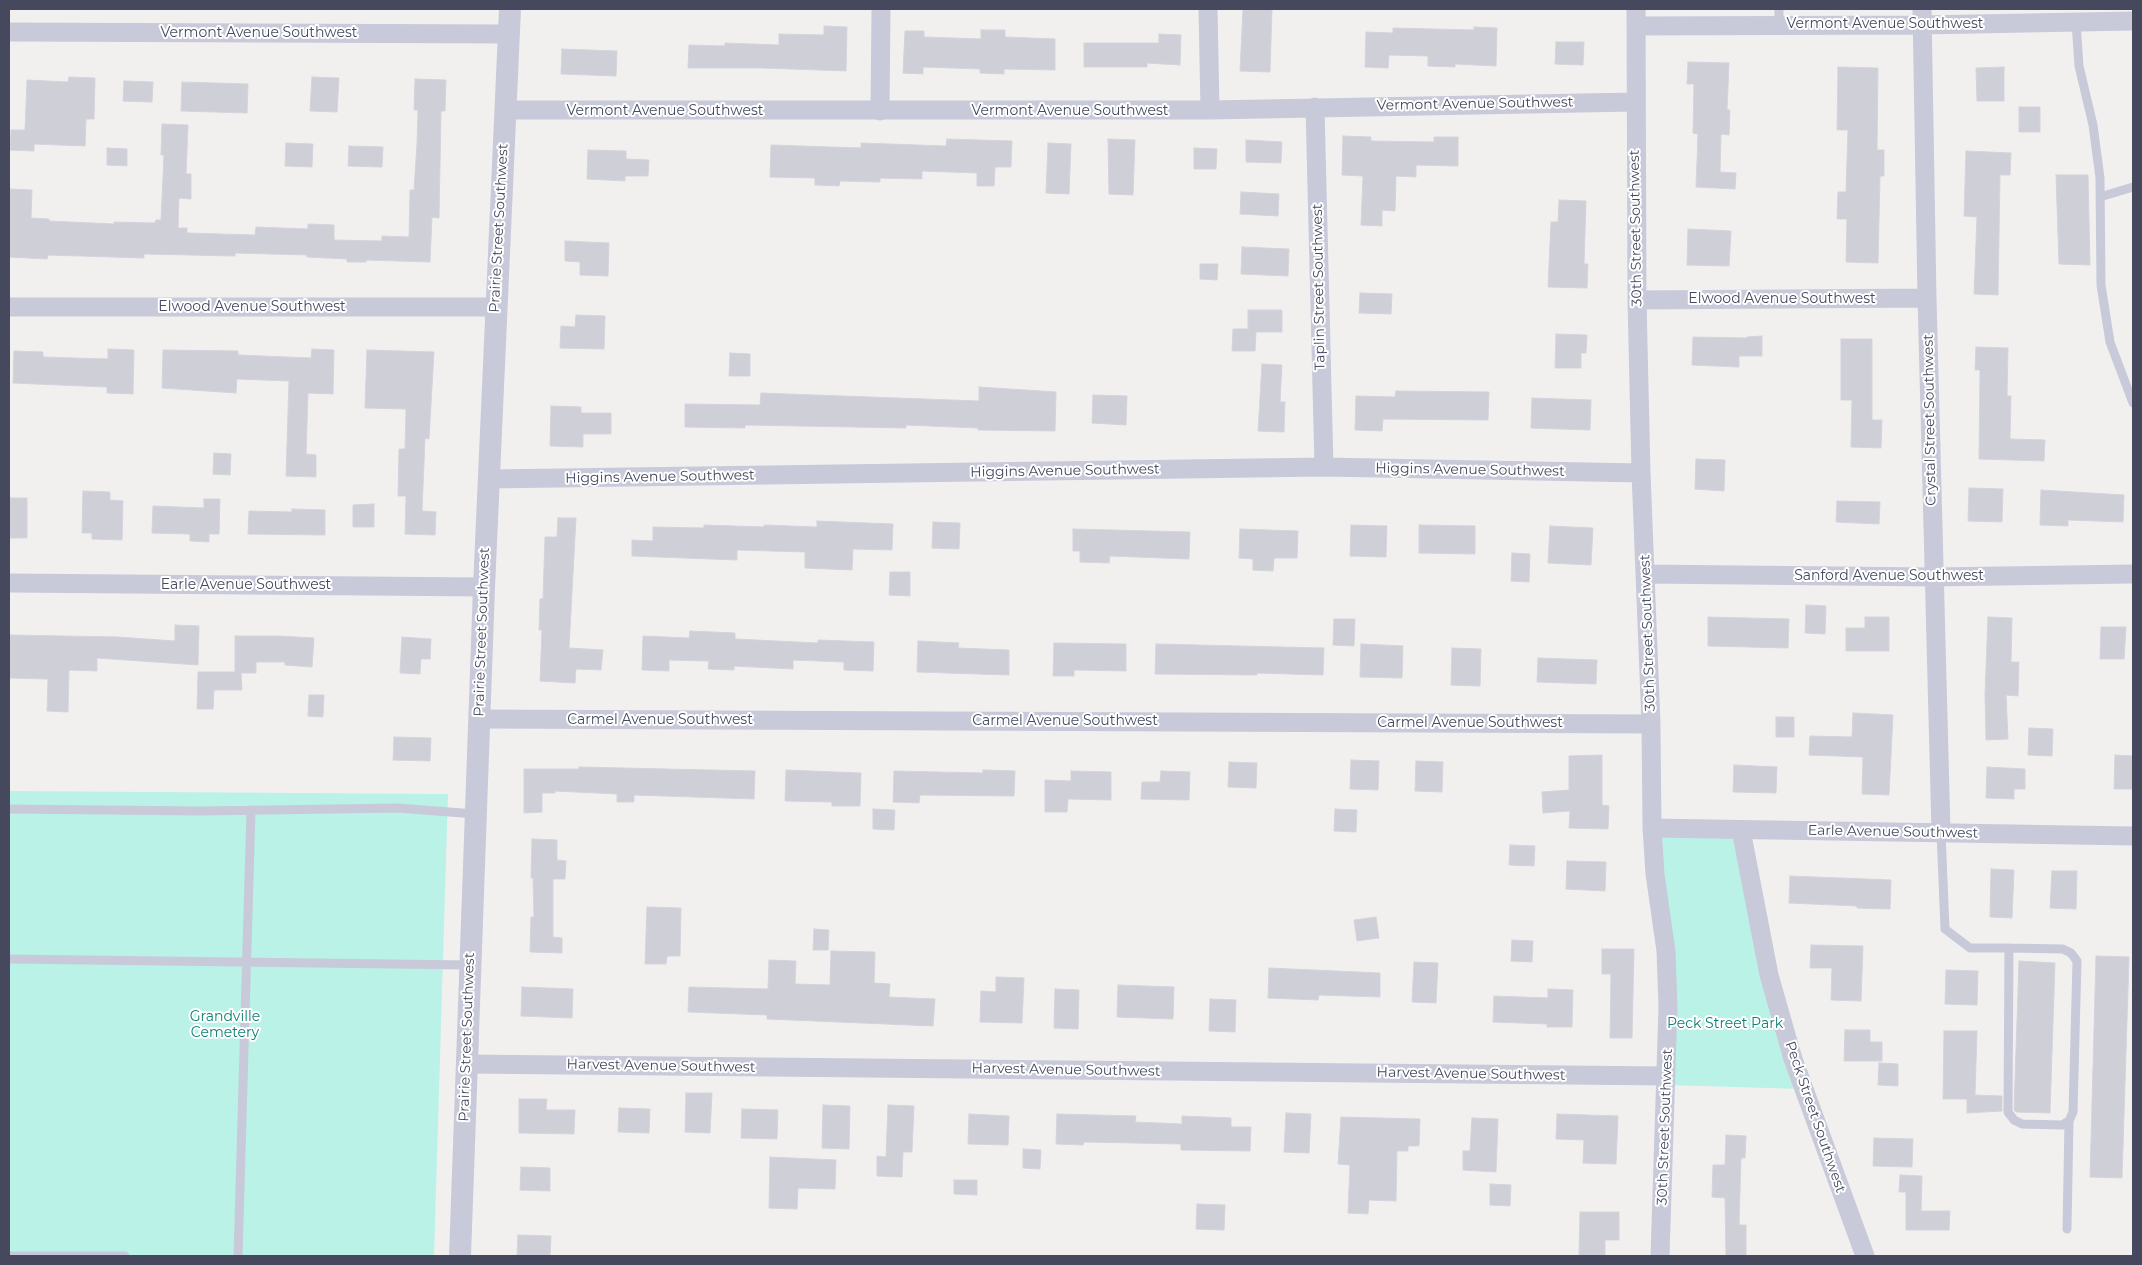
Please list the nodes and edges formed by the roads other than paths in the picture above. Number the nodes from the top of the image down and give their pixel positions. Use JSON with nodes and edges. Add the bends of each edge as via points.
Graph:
{"nodes":[{"id":1,"x":510,"y":9,"type":"edge"},
{"id":2,"x":880,"y":9,"type":"edge"},
{"id":3,"x":1208,"y":9,"type":"edge"},
{"id":4,"x":1636,"y":17,"type":"edge"},
{"id":5,"x":1779,"y":17,"type":"edge"},
{"id":6,"x":1922,"y":17,"type":"edge"},
{"id":7,"x":2133,"y":21,"type":"edge"},
{"id":8,"x":2076,"y":22,"type":"junction"},
{"id":9,"x":9,"y":32,"type":"edge"},
{"id":10,"x":509,"y":34,"type":"junction"},
{"id":11,"x":1635,"y":102,"type":"junction"},
{"id":12,"x":1315,"y":107,"type":"junction"},
{"id":13,"x":505,"y":110,"type":"junction"},
{"id":14,"x":1210,"y":110,"type":"junction"},
{"id":15,"x":880,"y":111,"type":"junction"},
{"id":16,"x":2133,"y":187,"type":"edge"},
{"id":17,"x":2100,"y":198,"type":"junction"},
{"id":18,"x":1927,"y":298,"type":"junction"},
{"id":19,"x":1637,"y":300,"type":"junction"},
{"id":20,"x":9,"y":307,"type":"edge"},
{"id":21,"x":496,"y":307,"type":"junction"},
{"id":22,"x":2133,"y":403,"type":"edge"},
{"id":23,"x":1324,"y":467,"type":"junction"},
{"id":24,"x":1641,"y":473,"type":"junction"},
{"id":25,"x":489,"y":479,"type":"junction"},
{"id":26,"x":1646,"y":574,"type":"junction"},
{"id":27,"x":2133,"y":574,"type":"edge"},
{"id":28,"x":1934,"y":577,"type":"junction"},
{"id":29,"x":9,"y":583,"type":"edge"},
{"id":30,"x":484,"y":587,"type":"junction"},
{"id":31,"x":479,"y":719,"type":"junction"},
{"id":32,"x":1651,"y":724,"type":"junction"},
{"id":33,"x":9,"y":808,"type":"edge"},
{"id":34,"x":251,"y":810,"type":"junction"},
{"id":35,"x":475,"y":814,"type":"junction"},
{"id":36,"x":1652,"y":828,"type":"junction"},
{"id":37,"x":1741,"y":830,"type":"junction"},
{"id":38,"x":1941,"y":832,"type":"junction"},
{"id":39,"x":2133,"y":836,"type":"edge"},
{"id":40,"x":2008,"y":948,"type":"junction"},
{"id":41,"x":9,"y":959,"type":"edge"},
{"id":42,"x":247,"y":962,"type":"junction"},
{"id":43,"x":469,"y":965,"type":"junction"},
{"id":44,"x":466,"y":1064,"type":"junction"},
{"id":45,"x":1666,"y":1076,"type":"junction"},
{"id":46,"x":2069,"y":1120,"type":"junction"},
{"id":47,"x":2067,"y":1229,"type":"dead end"},
{"id":48,"x":9,"y":1256,"type":"edge"},
{"id":49,"x":125,"y":1256,"type":"edge"},
{"id":50,"x":238,"y":1256,"type":"edge"},
{"id":51,"x":460,"y":1256,"type":"edge"},
{"id":52,"x":1660,"y":1256,"type":"edge"},
{"id":53,"x":1865,"y":1256,"type":"edge"}],
"edges":[{"from":1,"to":10,"type":"street","name":"Prairie Street Southwest"},
{"from":2,"to":15,"type":"street"},
{"from":3,"to":14,"type":"street"},
{"from":4,"to":5,"type":"street","name":"Vermont Avenue Southwest"},
{"from":4,"to":11,"type":"street","name":"30th Street Southwest"},
{"from":5,"to":6,"type":"street","name":"Vermont Avenue Southwest"},
{"from":6,"to":8,"type":"street","name":"Vermont Avenue Southwest"},
{"from":6,"to":18,"type":"street","name":"Crystal Street Southwest"},
{"from":7,"to":8,"type":"street","name":"Vermont Avenue Southwest"},
{"from":8,"to":17,"type":"lane","via":[[2079,66],[2094,134]]},
{"from":9,"to":10,"type":"street","name":"Vermont Avenue Southwest"},
{"from":10,"to":13,"type":"street","name":"Prairie Street Southwest"},
{"from":11,"to":12,"type":"street","name":"Vermont Avenue Southwest"},
{"from":11,"to":19,"type":"street","name":"30th Street Southwest"},
{"from":12,"to":14,"type":"street","name":"Vermont Avenue Southwest"},
{"from":12,"to":23,"type":"street","name":"Taplin Street Southwest"},
{"from":13,"to":15,"type":"street","name":"Vermont Avenue Southwest"},
{"from":13,"to":21,"type":"street","name":"Prairie Street Southwest"},
{"from":14,"to":15,"type":"street","name":"Vermont Avenue Southwest"},
{"from":16,"to":17,"type":"lane"},
{"from":17,"to":22,"type":"lane","via":[[2101,285],[2108,333]]},
{"from":18,"to":19,"type":"street","name":"Elwood Avenue Southwest"},
{"from":18,"to":28,"type":"street","name":"Crystal Street Southwest"},
{"from":19,"to":24,"type":"street","name":"30th Street Southwest"},
{"from":20,"to":21,"type":"street","name":"Elwood Avenue Southwest"},
{"from":21,"to":25,"type":"street","name":"Prairie Street Southwest"},
{"from":23,"to":24,"type":"street","name":"Higgins Avenue Southwest"},
{"from":23,"to":25,"type":"street","name":"Higgins Avenue Southwest"},
{"from":24,"to":26,"type":"street","name":"30th Street Southwest"},
{"from":25,"to":30,"type":"street","name":"Prairie Street Southwest"},
{"from":26,"to":28,"type":"street","name":"Sanford Avenue Southwest"},
{"from":26,"to":32,"type":"street","name":"30th Street Southwest"},
{"from":27,"to":28,"type":"street","name":"Sanford Avenue Southwest"},
{"from":28,"to":38,"type":"street","name":"Crystal Street Southwest"},
{"from":29,"to":30,"type":"street","name":"Earle Avenue Southwest"},
{"from":30,"to":31,"type":"street","name":"Prairie Street Southwest"},
{"from":31,"to":32,"type":"street","name":"Carmel Avenue Southwest"},
{"from":31,"to":35,"type":"street","name":"Prairie Street Southwest"},
{"from":32,"to":36,"type":"street","name":"30th Street Southwest"},
{"from":33,"to":34,"type":"lane"},
{"from":34,"to":35,"type":"lane","via":[[398,808]]},
{"from":34,"to":42,"type":"lane"},
{"from":35,"to":43,"type":"street","name":"Prairie Street Southwest"},
{"from":36,"to":37,"type":"street","name":"Earle Avenue Southwest"},
{"from":36,"to":45,"type":"street","name":"30th Street Southwest","via":[[1666,950]]},
{"from":37,"to":38,"type":"street","name":"Earle Avenue Southwest"},
{"from":37,"to":53,"type":"street","name":"Peck Street Southwest","via":[[1769,975],[1793,1059]]},
{"from":38,"to":39,"type":"street","name":"Earle Avenue Southwest"},
{"from":38,"to":40,"type":"lane","via":[[1945,929],[1970,948]]},
{"from":40,"to":46,"type":"lane","via":[[2008,1112],[2022,1124],[2062,1125]]},
{"from":40,"to":46,"type":"lane","via":[[2063,949],[2077,961],[2073,1112]]},
{"from":41,"to":42,"type":"lane"},
{"from":42,"to":43,"type":"lane"},
{"from":42,"to":50,"type":"lane"},
{"from":43,"to":44,"type":"street","name":"Prairie Street Southwest"},
{"from":44,"to":45,"type":"street","name":"Harvest Avenue Southwest"},
{"from":44,"to":51,"type":"street","name":"Prairie Street Southwest"},
{"from":45,"to":52,"type":"street","name":"30th Street Southwest"},
{"from":46,"to":47,"type":"lane"},
{"from":48,"to":49,"type":"lane"}]}
